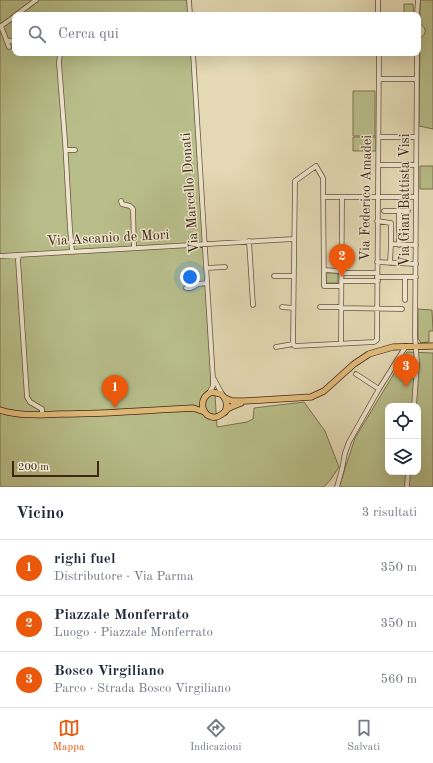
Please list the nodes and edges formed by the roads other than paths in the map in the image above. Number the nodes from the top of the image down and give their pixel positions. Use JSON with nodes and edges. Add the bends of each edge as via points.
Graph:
{"nodes":[{"id":1,"x":36,"y":0,"type":"edge"},
{"id":2,"x":190,"y":0,"type":"edge"},
{"id":3,"x":378,"y":0,"type":"edge"},
{"id":4,"x":418,"y":0,"type":"edge"},
{"id":5,"x":21,"y":12,"type":"edge"},
{"id":6,"x":190,"y":12,"type":"edge"},
{"id":7,"x":378,"y":12,"type":"edge"},
{"id":8,"x":417,"y":12,"type":"edge"},
{"id":9,"x":12,"y":19,"type":"edge"},
{"id":10,"x":1,"y":27,"type":"edge"},
{"id":11,"x":6,"y":40,"type":"junction"},
{"id":12,"x":12,"y":41,"type":"edge"},
{"id":13,"x":9,"y":47,"type":"dead end"},
{"id":14,"x":60,"y":56,"type":"edge"},
{"id":15,"x":192,"y":56,"type":"edge"},
{"id":16,"x":379,"y":56,"type":"edge"},
{"id":17,"x":417,"y":56,"type":"edge"},
{"id":18,"x":379,"y":79,"type":"junction"},
{"id":19,"x":416,"y":79,"type":"junction"},
{"id":20,"x":379,"y":137,"type":"junction"},
{"id":21,"x":416,"y":137,"type":"junction"},
{"id":22,"x":66,"y":150,"type":"junction"},
{"id":23,"x":75,"y":150,"type":"dead end"},
{"id":24,"x":416,"y":164,"type":"junction"},
{"id":25,"x":378,"y":165,"type":"junction"},
{"id":26,"x":324,"y":197,"type":"junction"},
{"id":27,"x":342,"y":197,"type":"junction"},
{"id":28,"x":416,"y":197,"type":"junction"},
{"id":29,"x":377,"y":198,"type":"junction"},
{"id":30,"x":121,"y":201,"type":"dead end"},
{"id":31,"x":384,"y":210,"type":"dead end"},
{"id":32,"x":399,"y":211,"type":"junction"},
{"id":33,"x":408,"y":211,"type":"dead end"},
{"id":34,"x":377,"y":221,"type":"junction"},
{"id":35,"x":391,"y":223,"type":"junction"},
{"id":36,"x":399,"y":223,"type":"junction"},
{"id":37,"x":294,"y":239,"type":"junction"},
{"id":38,"x":250,"y":241,"type":"junction"},
{"id":39,"x":204,"y":244,"type":"junction"},
{"id":40,"x":391,"y":244,"type":"junction"},
{"id":41,"x":399,"y":244,"type":"junction"},
{"id":42,"x":416,"y":246,"type":"junction"},
{"id":43,"x":134,"y":247,"type":"junction"},
{"id":44,"x":72,"y":251,"type":"junction"},
{"id":45,"x":19,"y":255,"type":"junction"},
{"id":46,"x":0,"y":256,"type":"edge"},
{"id":47,"x":377,"y":262,"type":"junction"},
{"id":48,"x":390,"y":263,"type":"junction"},
{"id":49,"x":416,"y":264,"type":"junction"},
{"id":50,"x":225,"y":267,"type":"dead end"},
{"id":51,"x":206,"y":268,"type":"junction"},
{"id":52,"x":324,"y":270,"type":"junction"},
{"id":53,"x":341,"y":272,"type":"junction"},
{"id":54,"x":274,"y":276,"type":"dead end"},
{"id":55,"x":293,"y":276,"type":"junction"},
{"id":56,"x":377,"y":277,"type":"junction"},
{"id":57,"x":405,"y":277,"type":"junction"},
{"id":58,"x":416,"y":277,"type":"junction"},
{"id":59,"x":207,"y":283,"type":"junction"},
{"id":60,"x":341,"y":284,"type":"junction"},
{"id":61,"x":186,"y":288,"type":"dead end"},
{"id":62,"x":405,"y":300,"type":"dead end"},
{"id":63,"x":253,"y":305,"type":"dead end"},
{"id":64,"x":320,"y":307,"type":"dead end"},
{"id":65,"x":282,"y":308,"type":"dead end"},
{"id":66,"x":293,"y":308,"type":"junction"},
{"id":67,"x":340,"y":308,"type":"junction"},
{"id":68,"x":377,"y":308,"type":"junction"},
{"id":69,"x":402,"y":309,"type":"dead end"},
{"id":70,"x":293,"y":344,"type":"junction"},
{"id":71,"x":341,"y":344,"type":"junction"},
{"id":72,"x":406,"y":346,"type":"junction"},
{"id":73,"x":416,"y":346,"type":"junction"},
{"id":74,"x":433,"y":346,"type":"edge"},
{"id":75,"x":276,"y":347,"type":"dead end"},
{"id":76,"x":356,"y":374,"type":"dead end"},
{"id":77,"x":214,"y":379,"type":"junction"},
{"id":78,"x":379,"y":389,"type":"junction"},
{"id":79,"x":209,"y":393,"type":"junction"},
{"id":80,"x":224,"y":396,"type":"junction"},
{"id":81,"x":203,"y":399,"type":"junction"},
{"id":82,"x":245,"y":402,"type":"junction"},
{"id":83,"x":414,"y":403,"type":"edge"},
{"id":84,"x":184,"y":409,"type":"junction"},
{"id":85,"x":0,"y":410,"type":"edge"},
{"id":86,"x":205,"y":412,"type":"junction"},
{"id":87,"x":225,"y":412,"type":"junction"},
{"id":88,"x":42,"y":415,"type":"junction"},
{"id":89,"x":408,"y":475,"type":"edge"},
{"id":90,"x":337,"y":487,"type":"edge"},
{"id":91,"x":407,"y":487,"type":"edge"}],
"edges":[{"from":1,"to":5,"type":"street"},
{"from":2,"to":6,"type":"street"},
{"from":3,"to":7,"type":"street"},
{"from":4,"to":8,"type":"street"},
{"from":9,"to":10,"type":"street"},
{"from":10,"to":11,"type":"street"},
{"from":11,"to":12,"type":"street"},
{"from":11,"to":13,"type":"street"},
{"from":14,"to":22,"type":"street"},
{"from":15,"to":39,"type":"street","name":"Via Marcello Donati"},
{"from":16,"to":18,"type":"street","name":"Via Federico Amadei"},
{"from":17,"to":19,"type":"street","name":"Via Gian Battista Visi"},
{"from":18,"to":19,"type":"street"},
{"from":18,"to":20,"type":"street","name":"Via Federico Amadei"},
{"from":19,"to":21,"type":"street","name":"Via Gian Battista Visi"},
{"from":20,"to":21,"type":"street"},
{"from":20,"to":25,"type":"street","name":"Via Federico Amadei"},
{"from":21,"to":24,"type":"street","name":"Via Gian Battista Visi"},
{"from":22,"to":23,"type":"street"},
{"from":22,"to":44,"type":"street"},
{"from":24,"to":25,"type":"street"},
{"from":24,"to":28,"type":"street","name":"Via Gian Battista Visi"},
{"from":25,"to":29,"type":"street","name":"Via Federico Amadei"},
{"from":26,"to":27,"type":"street"},
{"from":26,"to":37,"type":"street","via":[[323,178],[316,166],[295,181]]},
{"from":26,"to":52,"type":"street"},
{"from":27,"to":29,"type":"street"},
{"from":27,"to":53,"type":"street"},
{"from":28,"to":29,"type":"street"},
{"from":28,"to":42,"type":"street","name":"Via Gian Battista Visi"},
{"from":29,"to":34,"type":"street","name":"Via Federico Amadei"},
{"from":30,"to":43,"type":"street","via":[[133,209]]},
{"from":31,"to":32,"type":"street"},
{"from":32,"to":33,"type":"street"},
{"from":32,"to":36,"type":"street"},
{"from":34,"to":35,"type":"street"},
{"from":34,"to":47,"type":"street","name":"Via Federico Amadei"},
{"from":35,"to":36,"type":"street"},
{"from":35,"to":40,"type":"street"},
{"from":36,"to":41,"type":"street"},
{"from":37,"to":38,"type":"street","name":"Via Ascanio de Mori"},
{"from":37,"to":55,"type":"street"},
{"from":38,"to":39,"type":"street","name":"Via Ascanio de Mori"},
{"from":38,"to":63,"type":"street"},
{"from":39,"to":43,"type":"street","name":"Via Ascanio de Mori"},
{"from":39,"to":51,"type":"street","name":"Via Marcello Donati"},
{"from":40,"to":41,"type":"street"},
{"from":40,"to":48,"type":"street"},
{"from":41,"to":42,"type":"street"},
{"from":42,"to":49,"type":"street","name":"Via Gian Battista Visi"},
{"from":43,"to":44,"type":"street","name":"Via Ascanio de Mori"},
{"from":44,"to":45,"type":"street","name":"Via Ascanio de Mori"},
{"from":45,"to":46,"type":"street","name":"Via Ascanio de Mori"},
{"from":45,"to":88,"type":"street","via":[[28,398],[42,409]]},
{"from":47,"to":48,"type":"street"},
{"from":47,"to":56,"type":"street","name":"Via Federico Amadei"},
{"from":48,"to":49,"type":"street"},
{"from":49,"to":58,"type":"street","name":"Via Gian Battista Visi"},
{"from":50,"to":51,"type":"street"},
{"from":51,"to":59,"type":"street","name":"Via Marcello Donati"},
{"from":52,"to":53,"type":"street"},
{"from":52,"to":60,"type":"street","via":[[324,286]]},
{"from":53,"to":56,"type":"street"},
{"from":53,"to":60,"type":"street"},
{"from":54,"to":55,"type":"street"},
{"from":55,"to":66,"type":"street"},
{"from":56,"to":57,"type":"street"},
{"from":56,"to":60,"type":"street"},
{"from":56,"to":68,"type":"street","name":"Via Federico Amadei"},
{"from":57,"to":58,"type":"street"},
{"from":57,"to":62,"type":"street"},
{"from":58,"to":73,"type":"street","name":"Via Gian Battista Visi"},
{"from":59,"to":61,"type":"street"},
{"from":59,"to":77,"type":"street","name":"Via Marcello Donati"},
{"from":60,"to":67,"type":"street"},
{"from":64,"to":67,"type":"street"},
{"from":65,"to":66,"type":"street"},
{"from":66,"to":70,"type":"street"},
{"from":67,"to":68,"type":"street"},
{"from":67,"to":71,"type":"street"},
{"from":68,"to":69,"type":"street"},
{"from":68,"to":71,"type":"street","name":"Via Federico Amadei","via":[[377,340]]},
{"from":70,"to":71,"type":"street"},
{"from":70,"to":75,"type":"street"},
{"from":72,"to":73,"type":"main road"},
{"from":72,"to":78,"type":"street"},
{"from":72,"to":82,"type":"main road","via":[[385,349],[364,357],[316,395]]},
{"from":73,"to":74,"type":"main road"},
{"from":73,"to":83,"type":"street","name":"Via Gian Battista Visi"},
{"from":76,"to":78,"type":"street"},
{"from":77,"to":79,"type":"street","name":"Via Marcello Donati"},
{"from":77,"to":80,"type":"street","name":"Via Marcello Donati"},
{"from":78,"to":90,"type":"street","via":[[349,442]]},
{"from":79,"to":80,"type":"main road","via":[[216,392]]},
{"from":79,"to":81,"type":"main road"},
{"from":80,"to":82,"type":"main road","via":[[232,401]]},
{"from":80,"to":87,"type":"main road","via":[[227,404]]},
{"from":81,"to":84,"type":"main road"},
{"from":81,"to":86,"type":"main road"},
{"from":82,"to":87,"type":"main road"},
{"from":84,"to":86,"type":"main road"},
{"from":84,"to":88,"type":"main road"},
{"from":85,"to":88,"type":"main road"},
{"from":86,"to":87,"type":"main road","via":[[215,417]]},
{"from":89,"to":91,"type":"street"}]}
